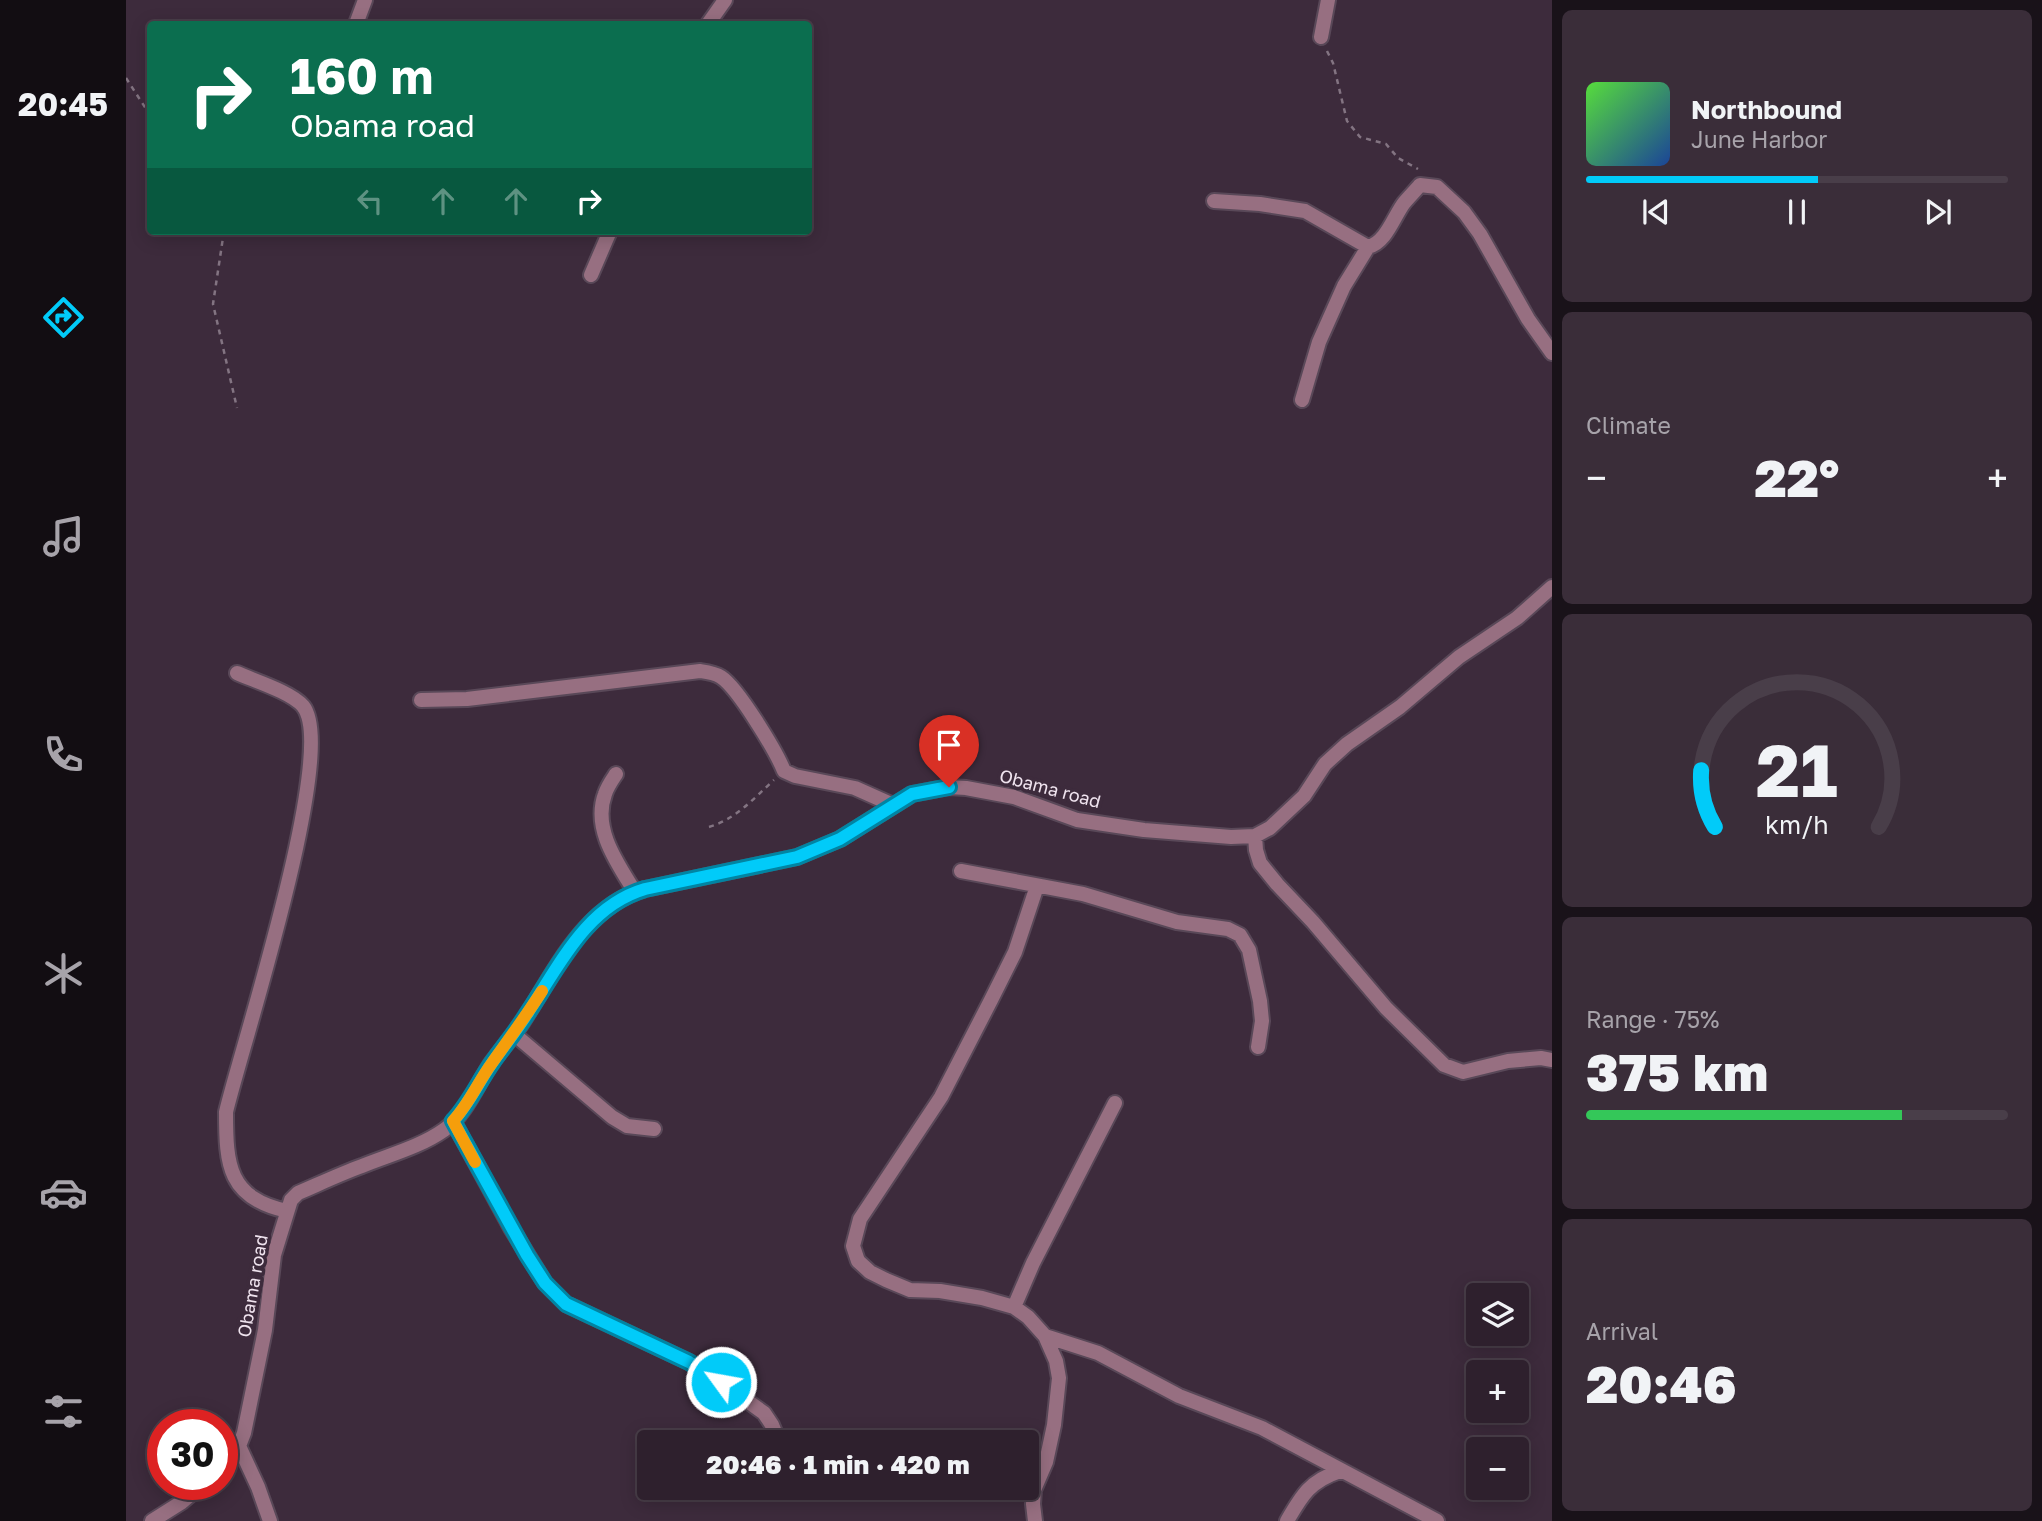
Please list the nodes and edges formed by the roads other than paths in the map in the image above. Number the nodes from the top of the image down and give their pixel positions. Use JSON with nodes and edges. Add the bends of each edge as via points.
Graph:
{"nodes":[{"id":1,"x":365,"y":0,"type":"edge"},
{"id":2,"x":725,"y":0,"type":"edge"},
{"id":3,"x":1328,"y":0,"type":"edge"},
{"id":4,"x":357,"y":21,"type":"edge"},
{"id":5,"x":710,"y":21,"type":"edge"},
{"id":6,"x":1321,"y":37,"type":"road end"},
{"id":7,"x":1214,"y":201,"type":"dead end"},
{"id":8,"x":608,"y":235,"type":"edge"},
{"id":9,"x":1368,"y":247,"type":"junction"},
{"id":10,"x":590,"y":275,"type":"dead end"},
{"id":11,"x":1552,"y":353,"type":"edge"},
{"id":12,"x":1303,"y":400,"type":"dead end"},
{"id":13,"x":1552,"y":587,"type":"edge"},
{"id":14,"x":237,"y":673,"type":"dead end"},
{"id":15,"x":421,"y":700,"type":"dead end"},
{"id":16,"x":616,"y":774,"type":"dead end"},
{"id":17,"x":893,"y":806,"type":"junction"},
{"id":18,"x":1255,"y":836,"type":"junction"},
{"id":19,"x":961,"y":871,"type":"dead end"},
{"id":20,"x":1037,"y":886,"type":"junction"},
{"id":21,"x":635,"y":892,"type":"junction"},
{"id":22,"x":514,"y":1034,"type":"junction"},
{"id":23,"x":1258,"y":1047,"type":"dead end"},
{"id":24,"x":1552,"y":1060,"type":"edge"},
{"id":25,"x":1115,"y":1102,"type":"dead end"},
{"id":26,"x":453,"y":1121,"type":"junction"},
{"id":27,"x":654,"y":1129,"type":"dead end"},
{"id":28,"x":288,"y":1211,"type":"junction"},
{"id":29,"x":1014,"y":1307,"type":"junction"},
{"id":30,"x":1045,"y":1336,"type":"junction"},
{"id":31,"x":774,"y":1430,"type":"edge"},
{"id":32,"x":239,"y":1446,"type":"joint"},
{"id":33,"x":1340,"y":1471,"type":"junction"},
{"id":34,"x":1039,"y":1472,"type":"edge"},
{"id":35,"x":184,"y":1500,"type":"edge"},
{"id":36,"x":1032,"y":1500,"type":"edge"},
{"id":37,"x":152,"y":1521,"type":"edge"},
{"id":38,"x":270,"y":1521,"type":"edge"},
{"id":39,"x":1035,"y":1521,"type":"edge"},
{"id":40,"x":1287,"y":1521,"type":"edge"},
{"id":41,"x":1437,"y":1521,"type":"edge"}],
"edges":[{"from":1,"to":4,"type":"street"},
{"from":2,"to":5,"type":"street"},
{"from":3,"to":6,"type":"street"},
{"from":7,"to":9,"type":"street","via":[[1305,211]]},
{"from":8,"to":10,"type":"street"},
{"from":9,"to":11,"type":"street","via":[[1382,237],[1420,185],[1437,187],[1480,234]]},
{"from":9,"to":12,"type":"street","via":[[1319,342]]},
{"from":13,"to":18,"type":"street","via":[[1400,708],[1347,744],[1325,764],[1304,796]]},
{"from":14,"to":28,"type":"street","via":[[294,698],[310,720],[306,794],[293,870],[226,1112],[226,1153],[237,1184],[253,1199]]},
{"from":15,"to":17,"type":"street","via":[[467,699],[700,671],[719,674],[734,688],[784,771],[855,788]]},
{"from":16,"to":21,"type":"street","via":[[605,793],[603,830]]},
{"from":17,"to":18,"type":"street","name":"Obama road","via":[[912,794],[966,788],[1014,797],[1077,820],[1144,830]]},
{"from":17,"to":21,"type":"street","name":"Obama road","via":[[840,839],[797,857]]},
{"from":18,"to":24,"type":"street","via":[[1260,863],[1277,884],[1386,1008],[1444,1065],[1463,1072],[1508,1061]]},
{"from":19,"to":20,"type":"street"},
{"from":20,"to":23,"type":"street","via":[[1240,935],[1249,950],[1260,1000]]},
{"from":20,"to":29,"type":"street","via":[[1015,952],[985,1013],[941,1097],[860,1219],[853,1246],[858,1261],[870,1272],[910,1290],[940,1291]]},
{"from":21,"to":22,"type":"street","name":"Obama road","via":[[600,912],[588,925]]},
{"from":22,"to":26,"type":"street","name":"Obama road"},
{"from":22,"to":27,"type":"street","via":[[612,1117],[627,1126]]},
{"from":25,"to":29,"type":"street"},
{"from":26,"to":28,"type":"street","name":"Obama road","via":[[411,1148],[298,1193]]},
{"from":26,"to":31,"type":"street","via":[[511,1228],[545,1283],[566,1304],[689,1362],[764,1413]]},
{"from":28,"to":32,"type":"street","name":"Obama road","via":[[274,1255],[265,1330]]},
{"from":29,"to":30,"type":"street"},
{"from":30,"to":33,"type":"street","via":[[1098,1353],[1179,1396],[1262,1428]]},
{"from":30,"to":34,"type":"street","via":[[1059,1378],[1054,1425],[1046,1462]]},
{"from":32,"to":38,"type":"street"},
{"from":33,"to":40,"type":"street","via":[[1308,1488]]},
{"from":33,"to":41,"type":"street"},
{"from":35,"to":37,"type":"street"},
{"from":36,"to":39,"type":"street"}]}
